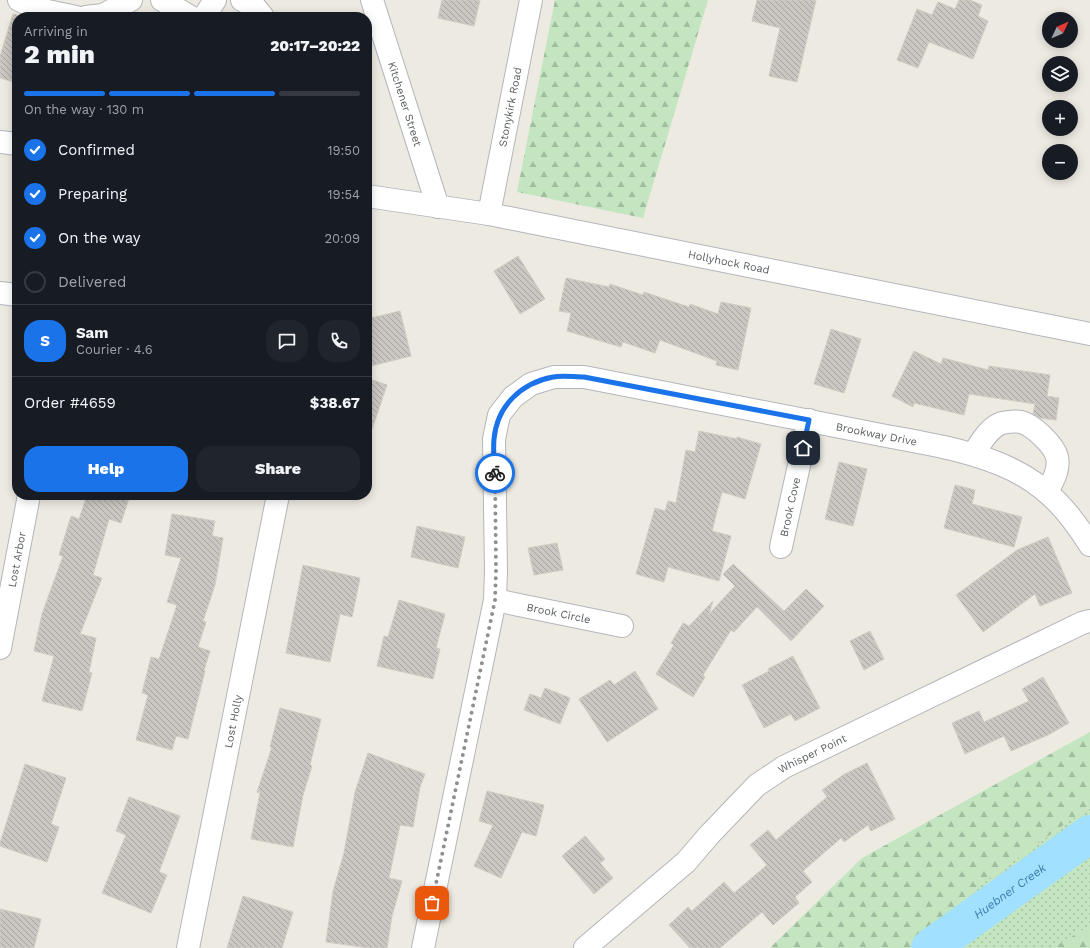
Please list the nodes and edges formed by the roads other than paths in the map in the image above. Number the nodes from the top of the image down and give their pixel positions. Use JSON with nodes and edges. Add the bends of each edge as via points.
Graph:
{"nodes":[{"id":1,"x":19,"y":0,"type":"edge"},
{"id":2,"x":131,"y":0,"type":"edge"},
{"id":3,"x":162,"y":0,"type":"edge"},
{"id":4,"x":215,"y":0,"type":"edge"},
{"id":5,"x":242,"y":0,"type":"edge"},
{"id":6,"x":372,"y":0,"type":"edge"},
{"id":7,"x":531,"y":0,"type":"edge"},
{"id":8,"x":52,"y":12,"type":"edge"},
{"id":9,"x":106,"y":12,"type":"edge"},
{"id":10,"x":182,"y":12,"type":"edge"},
{"id":11,"x":207,"y":12,"type":"edge"},
{"id":12,"x":259,"y":12,"type":"edge"},
{"id":13,"x":0,"y":142,"type":"edge"},
{"id":14,"x":12,"y":143,"type":"edge"},
{"id":15,"x":372,"y":197,"type":"edge"},
{"id":16,"x":438,"y":207,"type":"junction"},
{"id":17,"x":490,"y":214,"type":"junction"},
{"id":18,"x":0,"y":293,"type":"edge"},
{"id":19,"x":12,"y":294,"type":"edge"},
{"id":20,"x":1090,"y":334,"type":"edge"},
{"id":21,"x":809,"y":420,"type":"junction"},
{"id":22,"x":973,"y":454,"type":"junction"},
{"id":23,"x":1047,"y":492,"type":"junction"},
{"id":24,"x":28,"y":500,"type":"edge"},
{"id":25,"x":277,"y":500,"type":"edge"},
{"id":26,"x":1090,"y":545,"type":"edge"},
{"id":27,"x":781,"y":547,"type":"dead end"},
{"id":28,"x":495,"y":600,"type":"junction"},
{"id":29,"x":1087,"y":620,"type":"edge"},
{"id":30,"x":622,"y":626,"type":"dead end"},
{"id":31,"x":0,"y":648,"type":"edge"},
{"id":32,"x":188,"y":948,"type":"edge"},
{"id":33,"x":423,"y":948,"type":"edge"},
{"id":34,"x":585,"y":948,"type":"edge"}],
"edges":[{"from":1,"to":8,"type":"street","via":[[38,9]]},
{"from":2,"to":9,"type":"street"},
{"from":3,"to":10,"type":"street"},
{"from":4,"to":11,"type":"street"},
{"from":5,"to":12,"type":"street"},
{"from":6,"to":16,"type":"street","name":"Kitchener Street"},
{"from":7,"to":17,"type":"street","name":"Stonykirk Road"},
{"from":13,"to":14,"type":"street"},
{"from":15,"to":16,"type":"street","name":"Hollyhock Road"},
{"from":16,"to":17,"type":"street","name":"Hollyhock Road"},
{"from":17,"to":20,"type":"street","name":"Hollyhock Road"},
{"from":18,"to":19,"type":"street"},
{"from":21,"to":22,"type":"street","name":"Brookway Drive"},
{"from":21,"to":27,"type":"street","name":"Brook Cove"},
{"from":21,"to":28,"type":"street","name":"Brookway Drive","via":[[584,377],[554,377],[531,384],[513,397],[499,415],[494,439]]},
{"from":22,"to":23,"type":"street","name":"Brookway Drive","via":[[1013,470]]},
{"from":22,"to":23,"type":"street","via":[[989,431],[1001,423],[1020,422],[1036,430],[1050,444],[1057,457],[1057,472]]},
{"from":23,"to":26,"type":"street","name":"Brookway Drive","via":[[1075,520]]},
{"from":24,"to":31,"type":"street","name":"Lost Arbor"},
{"from":25,"to":32,"type":"street","name":"Lost Holly"},
{"from":28,"to":30,"type":"street","name":"Brook Circle"},
{"from":28,"to":33,"type":"street","name":"Brookway Drive"},
{"from":29,"to":34,"type":"street","name":"Whisper Point","via":[[784,767],[757,785],[686,862]]}]}
